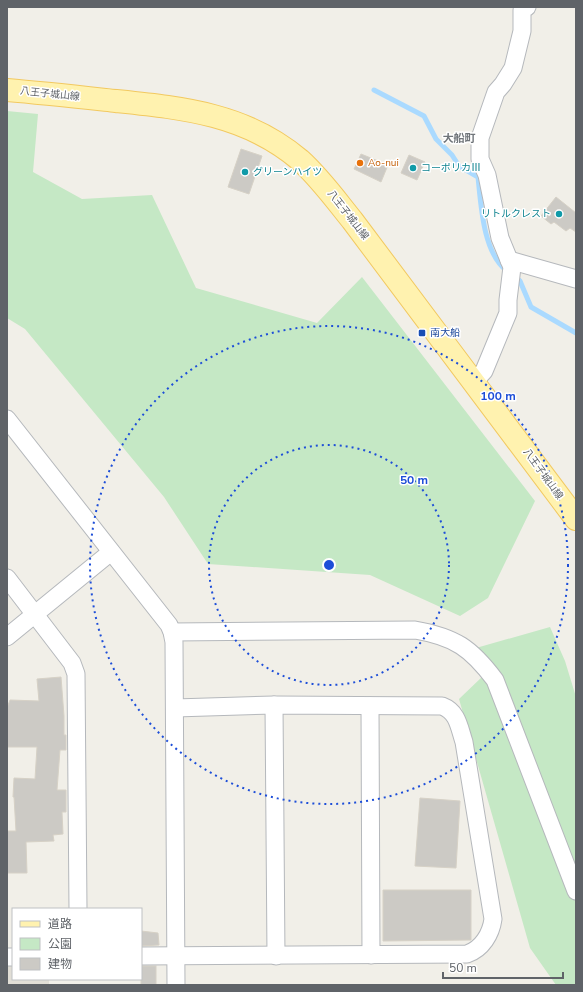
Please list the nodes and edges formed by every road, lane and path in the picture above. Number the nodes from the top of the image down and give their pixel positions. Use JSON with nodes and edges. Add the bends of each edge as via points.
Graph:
{"nodes":[{"id":1,"x":527,"y":7,"type":"edge"},
{"id":2,"x":7,"y":90,"type":"edge"},
{"id":3,"x":510,"y":263,"type":"junction"},
{"id":4,"x":576,"y":279,"type":"edge"},
{"id":5,"x":474,"y":382,"type":"junction"},
{"id":6,"x":7,"y":419,"type":"edge"},
{"id":7,"x":576,"y":519,"type":"edge"},
{"id":8,"x":111,"y":552,"type":"junction"},
{"id":9,"x":7,"y":578,"type":"edge"},
{"id":10,"x":35,"y":614,"type":"junction"},
{"id":11,"x":172,"y":632,"type":"junction"},
{"id":12,"x":7,"y":637,"type":"edge"},
{"id":13,"x":274,"y":706,"type":"junction"},
{"id":14,"x":370,"y":706,"type":"junction"},
{"id":15,"x":175,"y":708,"type":"junction"},
{"id":16,"x":576,"y":891,"type":"edge"},
{"id":17,"x":78,"y":908,"type":"edge"},
{"id":18,"x":370,"y":955,"type":"junction"},
{"id":19,"x":142,"y":956,"type":"edge"},
{"id":20,"x":176,"y":956,"type":"junction"},
{"id":21,"x":276,"y":956,"type":"junction"},
{"id":22,"x":176,"y":985,"type":"edge"}],
"edges":[{"from":1,"to":3,"type":"street","via":[[522,10],[522,31],[513,68],[496,92],[480,138],[480,159],[487,175],[500,238]]},
{"from":2,"to":5,"type":"main road","name":"八王子城山線","via":[[198,111],[239,124],[274,142],[299,160],[322,182]]},
{"from":3,"to":4,"type":"street"},
{"from":3,"to":5,"type":"street","via":[[508,313],[484,371]]},
{"from":5,"to":7,"type":"main road","name":"八王子城山線"},
{"from":6,"to":8,"type":"street"},
{"from":8,"to":10,"type":"street"},
{"from":8,"to":11,"type":"street"},
{"from":9,"to":10,"type":"street"},
{"from":10,"to":12,"type":"street"},
{"from":10,"to":17,"type":"street","via":[[72,663],[76,674]]},
{"from":11,"to":15,"type":"street"},
{"from":11,"to":16,"type":"street","via":[[416,630],[463,645],[484,664],[495,680]]},
{"from":13,"to":14,"type":"street"},
{"from":13,"to":15,"type":"street"},
{"from":13,"to":21,"type":"street"},
{"from":14,"to":18,"type":"street"},
{"from":14,"to":18,"type":"street","via":[[442,706],[455,715],[464,742],[493,919],[489,934],[475,951],[467,954]]},
{"from":15,"to":20,"type":"street"},
{"from":18,"to":21,"type":"street"},
{"from":19,"to":20,"type":"street"},
{"from":20,"to":21,"type":"street"},
{"from":20,"to":22,"type":"street"}]}
